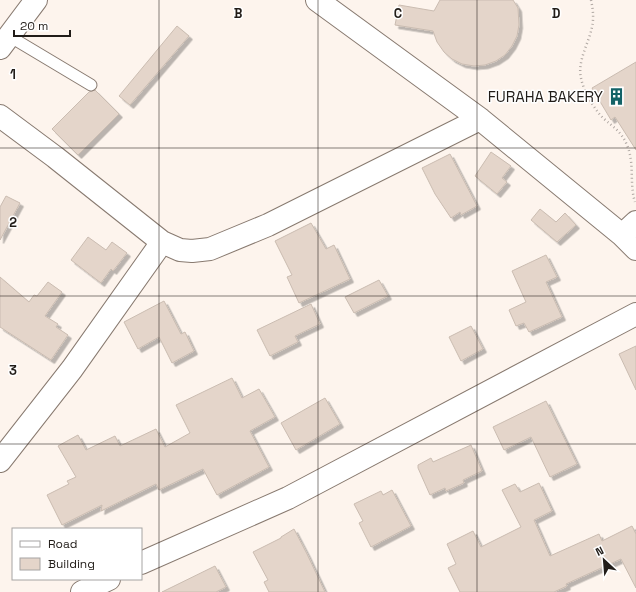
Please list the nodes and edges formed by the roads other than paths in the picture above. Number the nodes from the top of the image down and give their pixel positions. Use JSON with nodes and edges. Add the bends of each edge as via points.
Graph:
{"nodes":[{"id":1,"x":36,"y":0,"type":"edge"},
{"id":2,"x":317,"y":0,"type":"edge"},
{"id":3,"x":4,"y":42,"type":"edge"},
{"id":4,"x":91,"y":85,"type":"dead end"},
{"id":5,"x":0,"y":116,"type":"edge"},
{"id":6,"x":480,"y":119,"type":"junction"},
{"id":7,"x":631,"y":235,"type":"edge"},
{"id":8,"x":162,"y":242,"type":"junction"},
{"id":9,"x":636,"y":314,"type":"edge"},
{"id":10,"x":0,"y":461,"type":"edge"},
{"id":11,"x":142,"y":563,"type":"edge"},
{"id":12,"x":107,"y":580,"type":"edge"},
{"id":13,"x":82,"y":592,"type":"edge"}],
"edges":[{"from":1,"to":3,"type":"street"},
{"from":2,"to":6,"type":"street"},
{"from":3,"to":4,"type":"lane"},
{"from":5,"to":8,"type":"street"},
{"from":6,"to":7,"type":"street"},
{"from":6,"to":8,"type":"street","via":[[268,225],[210,249],[180,250]]},
{"from":8,"to":10,"type":"street","via":[[72,369]]},
{"from":9,"to":11,"type":"street","via":[[288,498]]},
{"from":12,"to":13,"type":"street"}]}
